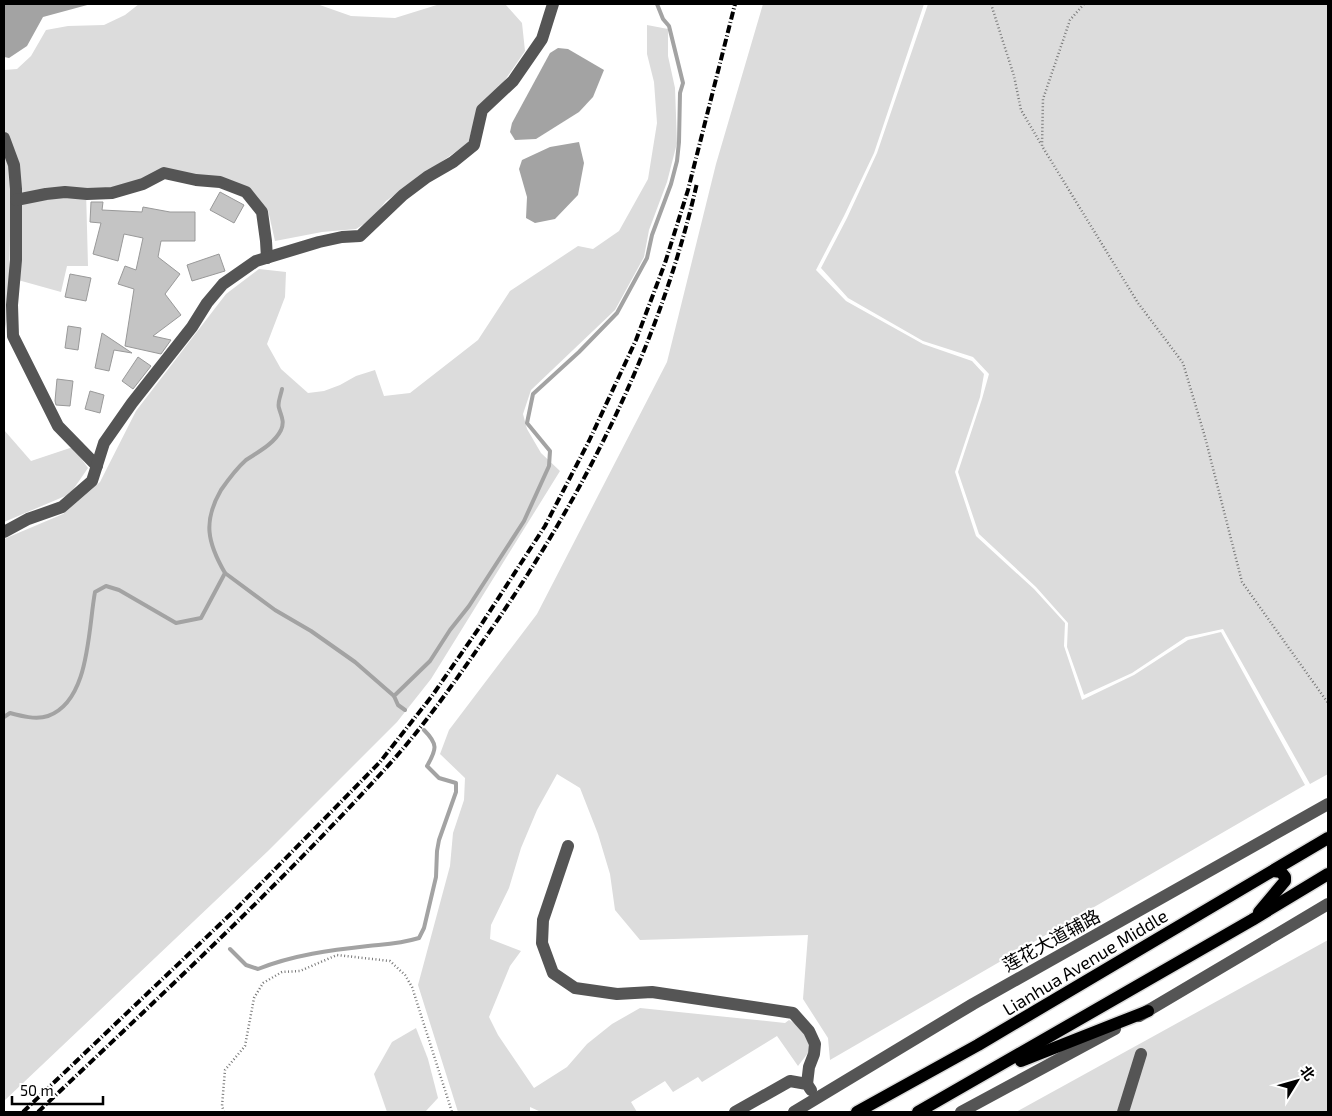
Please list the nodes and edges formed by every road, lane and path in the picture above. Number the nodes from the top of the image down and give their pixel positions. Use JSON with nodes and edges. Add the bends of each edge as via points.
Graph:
{"nodes":[{"id":1,"x":553,"y":4,"type":"edge"},
{"id":2,"x":991,"y":4,"type":"edge"},
{"id":3,"x":1084,"y":4,"type":"edge"},
{"id":4,"x":4,"y":138,"type":"edge"},
{"id":5,"x":1042,"y":146,"type":"junction"},
{"id":6,"x":16,"y":200,"type":"junction"},
{"id":7,"x":267,"y":258,"type":"junction"},
{"id":8,"x":97,"y":466,"type":"junction"},
{"id":9,"x":4,"y":532,"type":"edge"},
{"id":10,"x":1328,"y":703,"type":"edge"},
{"id":11,"x":1328,"y":804,"type":"edge"},
{"id":12,"x":1328,"y":838,"type":"edge"},
{"id":13,"x":568,"y":846,"type":"dead end"},
{"id":14,"x":1273,"y":871,"type":"junction"},
{"id":15,"x":1328,"y":874,"type":"edge"},
{"id":16,"x":1328,"y":904,"type":"edge"},
{"id":17,"x":1252,"y":920,"type":"junction"},
{"id":18,"x":1148,"y":1011,"type":"junction"},
{"id":19,"x":1141,"y":1054,"type":"dead end"},
{"id":20,"x":982,"y":1077,"type":"junction"},
{"id":21,"x":807,"y":1084,"type":"junction"},
{"id":22,"x":817,"y":1098,"type":"junction"},
{"id":23,"x":224,"y":1112,"type":"edge"},
{"id":24,"x":452,"y":1112,"type":"edge"},
{"id":25,"x":735,"y":1112,"type":"edge"},
{"id":26,"x":794,"y":1112,"type":"edge"},
{"id":27,"x":857,"y":1112,"type":"edge"},
{"id":28,"x":918,"y":1112,"type":"edge"},
{"id":29,"x":961,"y":1112,"type":"edge"},
{"id":30,"x":1123,"y":1112,"type":"edge"}],
"edges":[{"from":1,"to":7,"type":"street","via":[[542,39],[513,81],[482,110],[474,145],[403,195],[360,236],[319,242]]},
{"from":2,"to":5,"type":"path","via":[[1014,76],[1021,110]]},
{"from":3,"to":5,"type":"path","via":[[1070,20],[1043,99]]},
{"from":4,"to":6,"type":"street","via":[[14,165]]},
{"from":5,"to":10,"type":"path","via":[[1138,303],[1183,363],[1242,582]]},
{"from":6,"to":7,"type":"street","via":[[65,192],[112,193],[143,184],[164,173],[220,182],[246,192],[262,212]]},
{"from":6,"to":8,"type":"street","via":[[13,336],[58,426]]},
{"from":7,"to":8,"type":"street","via":[[256,261],[223,284],[212,297],[104,443]]},
{"from":8,"to":9,"type":"street","via":[[92,481],[62,507]]},
{"from":11,"to":22,"type":"street","name":"莲花大道辅路","via":[[973,1004]]},
{"from":12,"to":14,"type":"main road","name":"Lianhua Avenue Middle"},
{"from":13,"to":21,"type":"street","via":[[543,920],[542,943],[553,973],[575,988],[617,994],[652,992],[792,1013],[809,1031],[815,1044]]},
{"from":14,"to":17,"type":"main road","via":[[1281,872],[1285,881]]},
{"from":14,"to":27,"type":"main road","name":"Lianhua Avenue Middle","via":[[978,1045]]},
{"from":15,"to":17,"type":"main road"},
{"from":16,"to":18,"type":"street"},
{"from":17,"to":20,"type":"main road"},
{"from":18,"to":20,"type":"main road"},
{"from":18,"to":29,"type":"street"},
{"from":19,"to":30,"type":"street"},
{"from":20,"to":28,"type":"main road"},
{"from":21,"to":22,"type":"street"},
{"from":21,"to":25,"type":"street","via":[[790,1081]]},
{"from":22,"to":26,"type":"street","name":"莲花大道辅路"},
{"from":23,"to":24,"type":"path","via":[[225,1070],[245,1046],[254,998],[263,983],[282,972],[300,971],[337,955],[390,961],[405,974]]}]}
